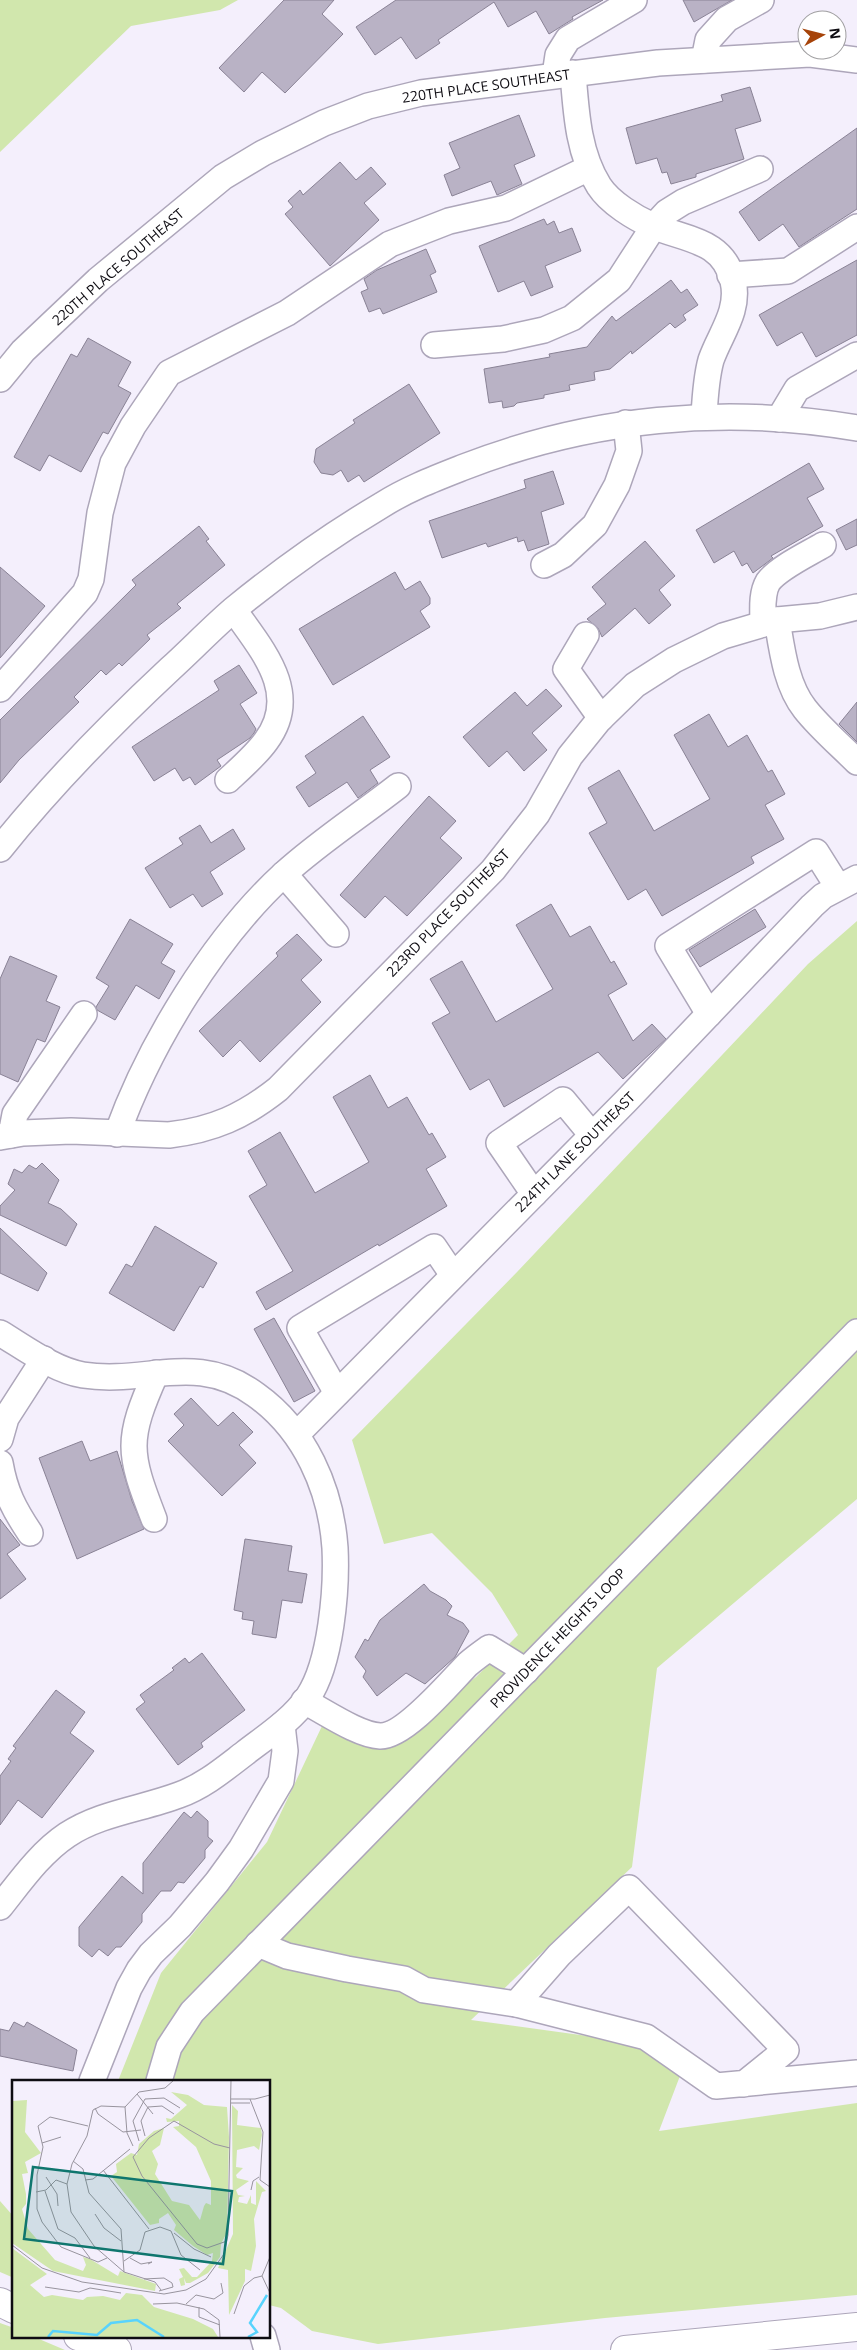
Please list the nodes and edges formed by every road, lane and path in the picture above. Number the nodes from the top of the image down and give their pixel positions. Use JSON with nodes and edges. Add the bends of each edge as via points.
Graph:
{"nodes":[{"id":1,"x":634,"y":0,"type":"edge"},
{"id":2,"x":761,"y":0,"type":"edge"},
{"id":3,"x":704,"y":60,"type":"junction"},
{"id":4,"x":857,"y":60,"type":"edge"},
{"id":5,"x":564,"y":74,"type":"junction"},
{"id":6,"x":589,"y":168,"type":"junction"},
{"id":7,"x":760,"y":169,"type":"dead end"},
{"id":8,"x":654,"y":226,"type":"junction"},
{"id":9,"x":857,"y":227,"type":"edge"},
{"id":10,"x":730,"y":275,"type":"junction"},
{"id":11,"x":434,"y":345,"type":"dead end"},
{"id":12,"x":857,"y":355,"type":"edge"},
{"id":13,"x":0,"y":379,"type":"edge"},
{"id":14,"x":704,"y":416,"type":"junction"},
{"id":15,"x":779,"y":419,"type":"junction"},
{"id":16,"x":626,"y":423,"type":"junction"},
{"id":17,"x":857,"y":428,"type":"edge"},
{"id":18,"x":822,"y":545,"type":"dead end"},
{"id":19,"x":544,"y":565,"type":"dead end"},
{"id":20,"x":857,"y":608,"type":"edge"},
{"id":21,"x":234,"y":610,"type":"junction"},
{"id":22,"x":770,"y":622,"type":"junction"},
{"id":23,"x":586,"y":635,"type":"dead end"},
{"id":24,"x":0,"y":689,"type":"edge"},
{"id":25,"x":601,"y":718,"type":"junction"},
{"id":26,"x":857,"y":762,"type":"edge"},
{"id":27,"x":228,"y":780,"type":"dead end"},
{"id":28,"x":398,"y":786,"type":"dead end"},
{"id":29,"x":0,"y":849,"type":"edge"},
{"id":30,"x":284,"y":874,"type":"junction"},
{"id":31,"x":847,"y":882,"type":"edge"},
{"id":32,"x":336,"y":934,"type":"dead end"},
{"id":33,"x":84,"y":1014,"type":"dead end"},
{"id":34,"x":709,"y":1014,"type":"junction"},
{"id":35,"x":117,"y":1134,"type":"junction"},
{"id":36,"x":592,"y":1135,"type":"junction"},
{"id":37,"x":5,"y":1136,"type":"edge"},
{"id":38,"x":534,"y":1194,"type":"junction"},
{"id":39,"x":453,"y":1275,"type":"junction"},
{"id":40,"x":0,"y":1332,"type":"edge"},
{"id":41,"x":856,"y":1336,"type":"edge"},
{"id":42,"x":44,"y":1359,"type":"junction"},
{"id":43,"x":156,"y":1373,"type":"junction"},
{"id":44,"x":337,"y":1393,"type":"junction"},
{"id":45,"x":297,"y":1434,"type":"junction"},
{"id":46,"x":0,"y":1439,"type":"edge"},
{"id":47,"x":0,"y":1463,"type":"edge"},
{"id":48,"x":154,"y":1519,"type":"dead end"},
{"id":49,"x":30,"y":1533,"type":"dead end"},
{"id":50,"x":526,"y":1671,"type":"junction"},
{"id":51,"x":304,"y":1701,"type":"junction"},
{"id":52,"x":282,"y":1725,"type":"junction"},
{"id":53,"x":0,"y":1907,"type":"edge"},
{"id":54,"x":258,"y":1944,"type":"junction"},
{"id":55,"x":516,"y":2004,"type":"junction"},
{"id":56,"x":857,"y":2073,"type":"edge"},
{"id":57,"x":92,"y":2080,"type":"edge"},
{"id":58,"x":159,"y":2080,"type":"edge"},
{"id":59,"x":744,"y":2084,"type":"junction"},
{"id":60,"x":0,"y":2302,"type":"edge"},
{"id":61,"x":12,"y":2308,"type":"edge"},
{"id":62,"x":857,"y":2327,"type":"edge"},
{"id":63,"x":84,"y":2338,"type":"edge"},
{"id":64,"x":117,"y":2350,"type":"edge"},
{"id":65,"x":625,"y":2350,"type":"edge"}],
"edges":[{"from":1,"to":5,"type":"street","via":[[568,39],[558,55]]},
{"from":2,"to":3,"type":"street","via":[[728,19],[708,40]]},
{"from":3,"to":4,"type":"street","name":"220TH PLACE SOUTHEAST","via":[[810,54]]},
{"from":3,"to":5,"type":"street","name":"220TH PLACE SOUTHEAST"},
{"from":5,"to":6,"type":"street"},
{"from":5,"to":13,"type":"street","name":"220TH PLACE SOUTHEAST","via":[[421,93],[368,106],[263,152],[223,177],[98,280],[23,351]]},
{"from":6,"to":8,"type":"street","via":[[600,188],[618,205]]},
{"from":6,"to":24,"type":"street","via":[[506,208],[449,221],[390,244],[287,313],[168,373],[113,463],[100,513],[91,579],[85,593]]},
{"from":7,"to":8,"type":"street","via":[[683,202]]},
{"from":8,"to":10,"type":"street","via":[[700,242],[716,252]]},
{"from":8,"to":11,"type":"street","via":[[618,280],[572,318],[544,330],[503,339]]},
{"from":9,"to":10,"type":"street","via":[[788,271]]},
{"from":10,"to":14,"type":"street","via":[[733,302],[728,324],[712,360]]},
{"from":12,"to":15,"type":"street","via":[[797,389]]},
{"from":14,"to":15,"type":"street"},
{"from":14,"to":16,"type":"street"},
{"from":15,"to":17,"type":"street"},
{"from":16,"to":19,"type":"street","via":[[629,451],[617,485],[595,525],[563,555]]},
{"from":16,"to":21,"type":"street","via":[[526,444],[431,480],[383,504],[315,549]]},
{"from":18,"to":22,"type":"street","via":[[768,582],[763,597]]},
{"from":20,"to":22,"type":"street","name":"223RD PLACE SOUTHEAST"},
{"from":21,"to":27,"type":"street","via":[[270,661],[281,698],[277,721],[266,741]]},
{"from":21,"to":29,"type":"street","via":[[89,750]]},
{"from":22,"to":25,"type":"street","name":"223RD PLACE SOUTHEAST","via":[[724,636],[674,660],[635,685]]},
{"from":22,"to":26,"type":"street","via":[[804,708]]},
{"from":23,"to":25,"type":"street","via":[[566,669]]},
{"from":25,"to":35,"type":"street","name":"223RD PLACE SOUTHEAST","via":[[570,756],[537,814],[498,864],[278,1089],[256,1107],[205,1129],[169,1135]]},
{"from":28,"to":30,"type":"street"},
{"from":30,"to":32,"type":"street"},
{"from":30,"to":35,"type":"street","via":[[245,915],[180,1005],[150,1056]]},
{"from":31,"to":34,"type":"street","name":"224TH LANE SOUTHEAST","via":[[812,906]]},
{"from":31,"to":34,"type":"street","via":[[816,852],[668,946]]},
{"from":33,"to":37,"type":"street","via":[[15,1114]]},
{"from":34,"to":36,"type":"street","name":"224TH LANE SOUTHEAST"},
{"from":35,"to":37,"type":"street","name":"223RD PLACE SOUTHEAST","via":[[71,1130]]},
{"from":36,"to":38,"type":"street","name":"224TH LANE SOUTHEAST"},
{"from":36,"to":38,"type":"street","via":[[563,1100],[498,1143]]},
{"from":38,"to":39,"type":"street","name":"224TH LANE SOUTHEAST"},
{"from":39,"to":44,"type":"street","name":"224TH LANE SOUTHEAST"},
{"from":39,"to":44,"type":"street","via":[[434,1247],[300,1328]]},
{"from":40,"to":42,"type":"street"},
{"from":41,"to":50,"type":"street","name":"PROVIDENCE HEIGHTS LOOP"},
{"from":42,"to":43,"type":"street","via":[[63,1369],[97,1377]]},
{"from":42,"to":46,"type":"street","via":[[6,1418]]},
{"from":43,"to":45,"type":"street","via":[[203,1372],[238,1384],[257,1395]]},
{"from":43,"to":48,"type":"street","via":[[142,1406],[133,1440],[138,1476]]},
{"from":44,"to":45,"type":"street","name":"224TH LANE SOUTHEAST"},
{"from":45,"to":51,"type":"street","via":[[327,1497],[335,1558],[333,1603],[320,1674]]},
{"from":47,"to":49,"type":"street","via":[[12,1506]]},
{"from":50,"to":51,"type":"street","via":[[489,1648],[469,1663],[426,1708],[401,1728],[382,1736],[362,1730]]},
{"from":50,"to":54,"type":"street","name":"PROVIDENCE HEIGHTS LOOP"},
{"from":51,"to":52,"type":"street"},
{"from":52,"to":53,"type":"street","via":[[194,1789],[113,1815],[68,1834],[48,1850]]},
{"from":52,"to":57,"type":"street","via":[[285,1751],[280,1781],[241,1849],[180,1926],[139,1970]]},
{"from":54,"to":55,"type":"street","via":[[287,1956],[404,1978],[424,1990]]},
{"from":54,"to":58,"type":"street","name":"PROVIDENCE HEIGHTS LOOP","via":[[192,2012],[169,2046]]},
{"from":55,"to":59,"type":"street","via":[[646,2037],[716,2086]]},
{"from":55,"to":59,"type":"street","via":[[559,1955],[629,1888],[786,2050]]},
{"from":56,"to":59,"type":"street"},
{"from":60,"to":61,"type":"main road"},
{"from":62,"to":65,"type":"main road"},
{"from":63,"to":64,"type":"main road"}]}
